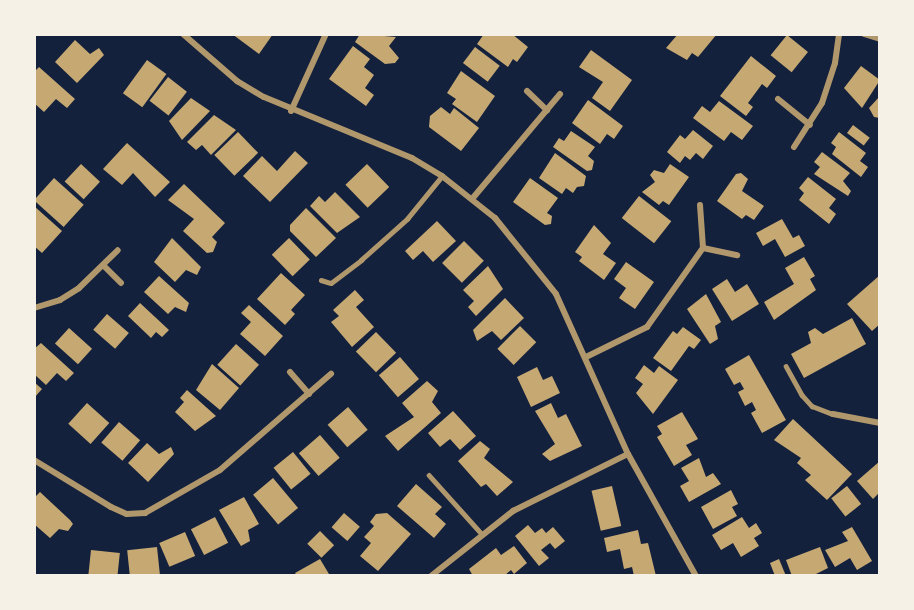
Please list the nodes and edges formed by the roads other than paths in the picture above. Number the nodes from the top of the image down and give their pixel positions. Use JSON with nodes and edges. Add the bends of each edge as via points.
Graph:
{"nodes":[{"id":1,"x":183,"y":34,"type":"edge"},
{"id":2,"x":326,"y":34,"type":"edge"},
{"id":3,"x":839,"y":34,"type":"edge"},
{"id":4,"x":864,"y":34,"type":"edge"},
{"id":5,"x":879,"y":39,"type":"edge"},
{"id":6,"x":527,"y":91,"type":"dead end"},
{"id":7,"x":561,"y":93,"type":"dead end"},
{"id":8,"x":778,"y":99,"type":"dead end"},
{"id":9,"x":547,"y":110,"type":"junction"},
{"id":10,"x":291,"y":111,"type":"junction"},
{"id":11,"x":810,"y":124,"type":"junction"},
{"id":12,"x":794,"y":147,"type":"dead end"},
{"id":13,"x":442,"y":176,"type":"junction"},
{"id":14,"x":472,"y":199,"type":"junction"},
{"id":15,"x":700,"y":205,"type":"dead end"},
{"id":16,"x":703,"y":248,"type":"junction"},
{"id":17,"x":118,"y":250,"type":"dead end"},
{"id":18,"x":737,"y":255,"type":"dead end"},
{"id":19,"x":104,"y":266,"type":"junction"},
{"id":20,"x":321,"y":280,"type":"dead end"},
{"id":21,"x":122,"y":284,"type":"dead end"},
{"id":22,"x":34,"y":308,"type":"edge"},
{"id":23,"x":586,"y":357,"type":"junction"},
{"id":24,"x":786,"y":366,"type":"dead end"},
{"id":25,"x":290,"y":372,"type":"dead end"},
{"id":26,"x":331,"y":374,"type":"dead end"},
{"id":27,"x":309,"y":394,"type":"junction"},
{"id":28,"x":833,"y":414,"type":"joint"},
{"id":29,"x":879,"y":414,"type":"edge"},
{"id":30,"x":879,"y":423,"type":"edge"},
{"id":31,"x":628,"y":454,"type":"junction"},
{"id":32,"x":34,"y":460,"type":"edge"},
{"id":33,"x":429,"y":475,"type":"dead end"},
{"id":34,"x":482,"y":534,"type":"junction"},
{"id":35,"x":443,"y":568,"type":"junction"},
{"id":36,"x":431,"y":576,"type":"edge"},
{"id":37,"x":448,"y":576,"type":"edge"},
{"id":38,"x":696,"y":576,"type":"edge"}],
"edges":[{"from":1,"to":10,"type":"street","via":[[237,81]]},
{"from":2,"to":10,"type":"street"},
{"from":3,"to":11,"type":"street","via":[[828,89]]},
{"from":4,"to":5,"type":"street"},
{"from":6,"to":9,"type":"street"},
{"from":7,"to":9,"type":"street"},
{"from":8,"to":11,"type":"street"},
{"from":9,"to":14,"type":"street"},
{"from":10,"to":13,"type":"street","via":[[384,144]]},
{"from":11,"to":12,"type":"street"},
{"from":13,"to":14,"type":"street"},
{"from":13,"to":20,"type":"lane","via":[[407,219],[361,260],[332,283]]},
{"from":14,"to":23,"type":"street","via":[[516,241],[540,271]]},
{"from":15,"to":16,"type":"street"},
{"from":16,"to":18,"type":"street"},
{"from":16,"to":23,"type":"street","via":[[647,327]]},
{"from":17,"to":19,"type":"street"},
{"from":19,"to":21,"type":"street"},
{"from":19,"to":22,"type":"street","via":[[60,300]]},
{"from":23,"to":31,"type":"street"},
{"from":24,"to":28,"type":"lane","via":[[812,406]]},
{"from":25,"to":27,"type":"street"},
{"from":26,"to":27,"type":"street"},
{"from":27,"to":32,"type":"street","via":[[220,470],[145,513],[111,507]]},
{"from":28,"to":30,"type":"street"},
{"from":29,"to":30,"type":"street"},
{"from":31,"to":34,"type":"street","via":[[513,510]]},
{"from":31,"to":38,"type":"street"},
{"from":33,"to":34,"type":"lane"},
{"from":34,"to":35,"type":"street"},
{"from":35,"to":36,"type":"street"},
{"from":35,"to":37,"type":"street"}]}
